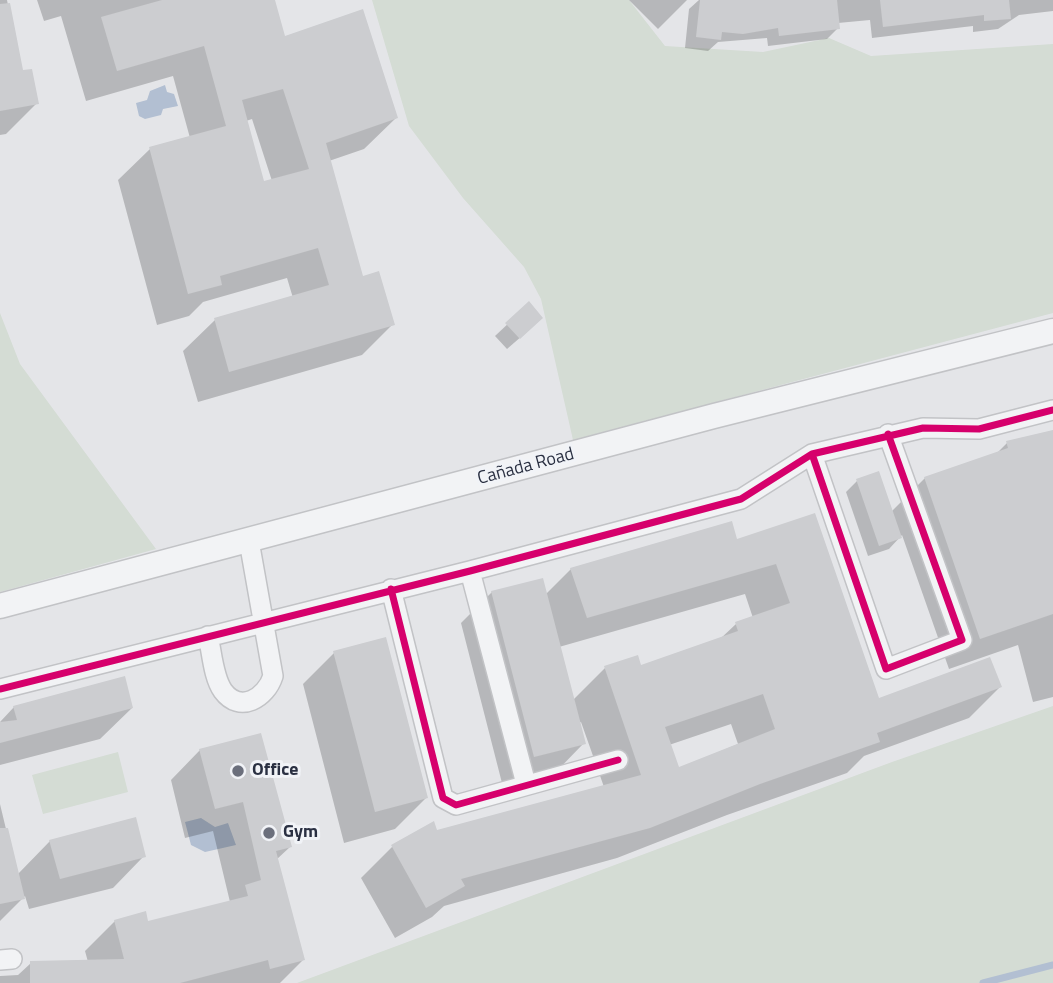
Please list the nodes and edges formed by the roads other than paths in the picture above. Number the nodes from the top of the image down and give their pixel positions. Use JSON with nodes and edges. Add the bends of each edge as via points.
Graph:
{"nodes":[{"id":1,"x":1053,"y":331,"type":"edge"},
{"id":2,"x":1053,"y":410,"type":"edge"},
{"id":3,"x":888,"y":435,"type":"junction"},
{"id":4,"x":812,"y":454,"type":"junction"},
{"id":5,"x":249,"y":541,"type":"junction"},
{"id":6,"x":470,"y":571,"type":"junction"},
{"id":7,"x":391,"y":589,"type":"junction"},
{"id":8,"x":0,"y":606,"type":"edge"},
{"id":9,"x":264,"y":622,"type":"junction"},
{"id":10,"x":208,"y":636,"type":"junction"},
{"id":11,"x":0,"y":689,"type":"edge"},
{"id":12,"x":618,"y":760,"type":"dead end"},
{"id":13,"x":526,"y":784,"type":"junction"}],
"edges":[{"from":1,"to":5,"type":"street","name":"Cañada Road","via":[[713,416]]},
{"from":2,"to":3,"type":"street","via":[[979,429],[923,428]]},
{"from":3,"to":4,"type":"street"},
{"from":3,"to":4,"type":"street","via":[[962,640],[886,669]]},
{"from":4,"to":6,"type":"street","via":[[741,499]]},
{"from":5,"to":8,"type":"street","name":"Cañada Road"},
{"from":5,"to":9,"type":"street"},
{"from":6,"to":7,"type":"street"},
{"from":6,"to":13,"type":"street"},
{"from":7,"to":9,"type":"street"},
{"from":7,"to":13,"type":"street","via":[[443,798],[456,805]]},
{"from":9,"to":10,"type":"street"},
{"from":9,"to":10,"type":"street","via":[[273,676],[270,688],[251,703],[237,701],[223,691]]},
{"from":10,"to":11,"type":"street"},
{"from":12,"to":13,"type":"street"}]}
